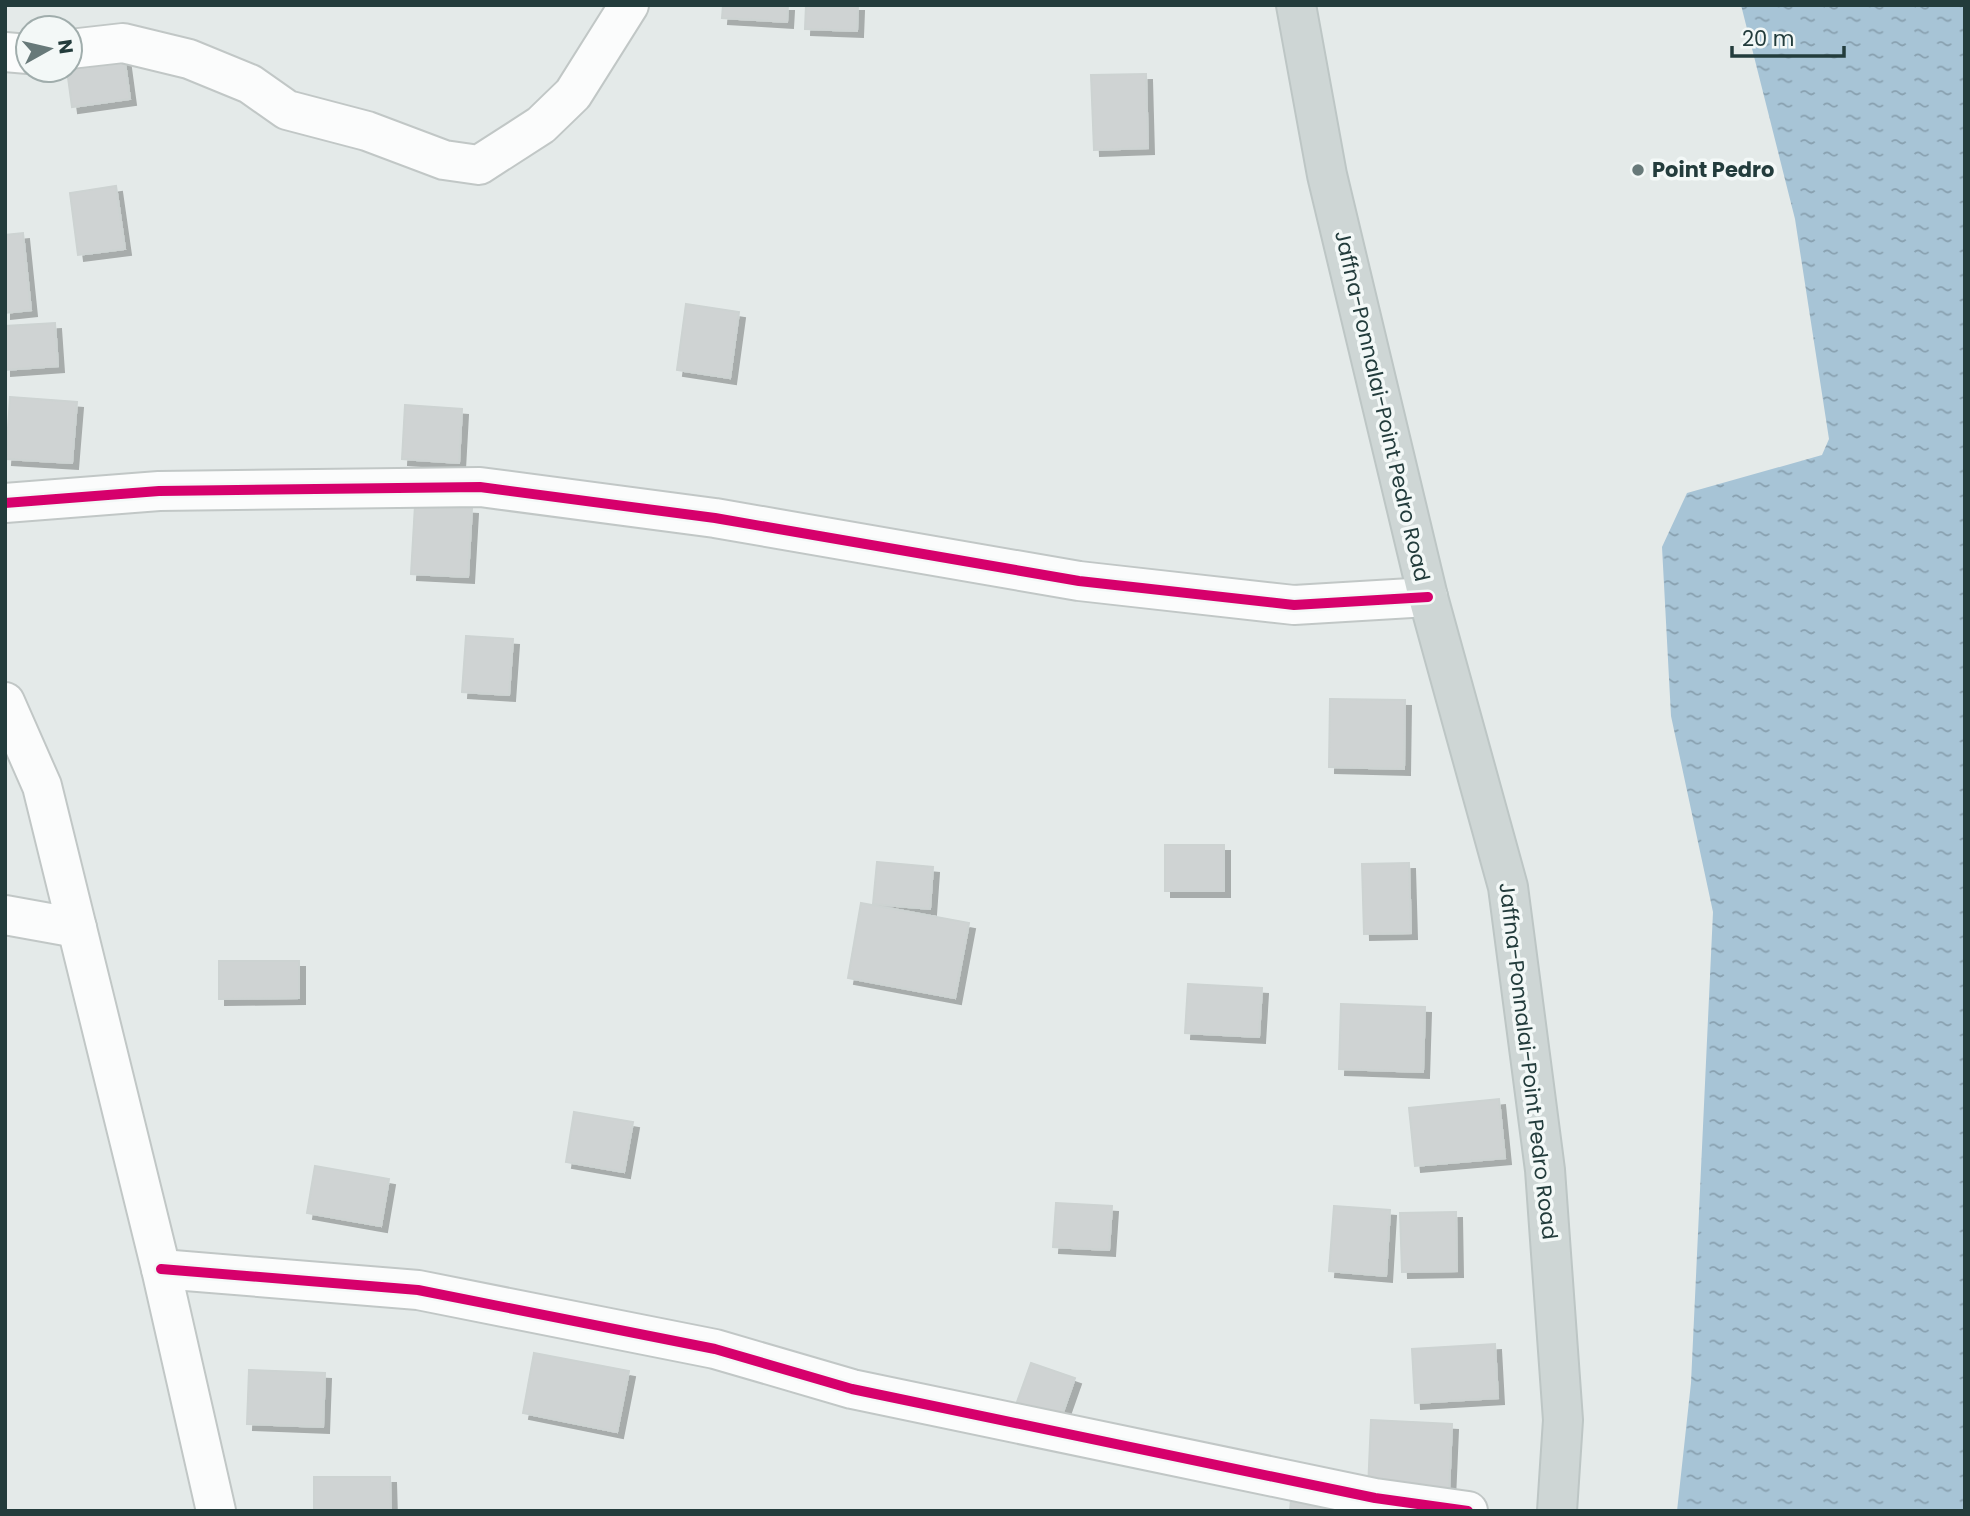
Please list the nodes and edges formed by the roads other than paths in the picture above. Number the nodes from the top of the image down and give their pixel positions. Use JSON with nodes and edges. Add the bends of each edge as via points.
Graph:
{"nodes":[{"id":1,"x":629,"y":5,"type":"edge"},
{"id":2,"x":1296,"y":5,"type":"edge"},
{"id":3,"x":84,"y":47,"type":"edge"},
{"id":4,"x":5,"y":503,"type":"edge"},
{"id":5,"x":1428,"y":597,"type":"junction"},
{"id":6,"x":5,"y":702,"type":"edge"},
{"id":7,"x":5,"y":915,"type":"edge"},
{"id":8,"x":77,"y":928,"type":"junction"},
{"id":9,"x":161,"y":1269,"type":"junction"},
{"id":10,"x":216,"y":1511,"type":"edge"},
{"id":11,"x":1468,"y":1511,"type":"edge"},
{"id":12,"x":1557,"y":1511,"type":"edge"}],
"edges":[{"from":1,"to":3,"type":"street","via":[[573,94],[541,125],[479,165],[444,160],[367,131],[287,110],[250,84],[189,59],[123,43]]},
{"from":2,"to":5,"type":"main road","name":"Jaffna-Ponnalai-Point Pedro Road","via":[[1327,175]]},
{"from":4,"to":5,"type":"street","via":[[159,491],[480,487],[715,518],[1079,581],[1294,605]]},
{"from":5,"to":12,"type":"main road","name":"Jaffna-Ponnalai-Point Pedro Road","via":[[1510,900],[1545,1170],[1563,1420]]},
{"from":6,"to":8,"type":"street","via":[[42,786]]},
{"from":7,"to":8,"type":"street"},
{"from":8,"to":9,"type":"street"},
{"from":9,"to":10,"type":"street"},
{"from":9,"to":11,"type":"street","via":[[418,1290],[715,1349],[852,1389],[1375,1498]]}]}
